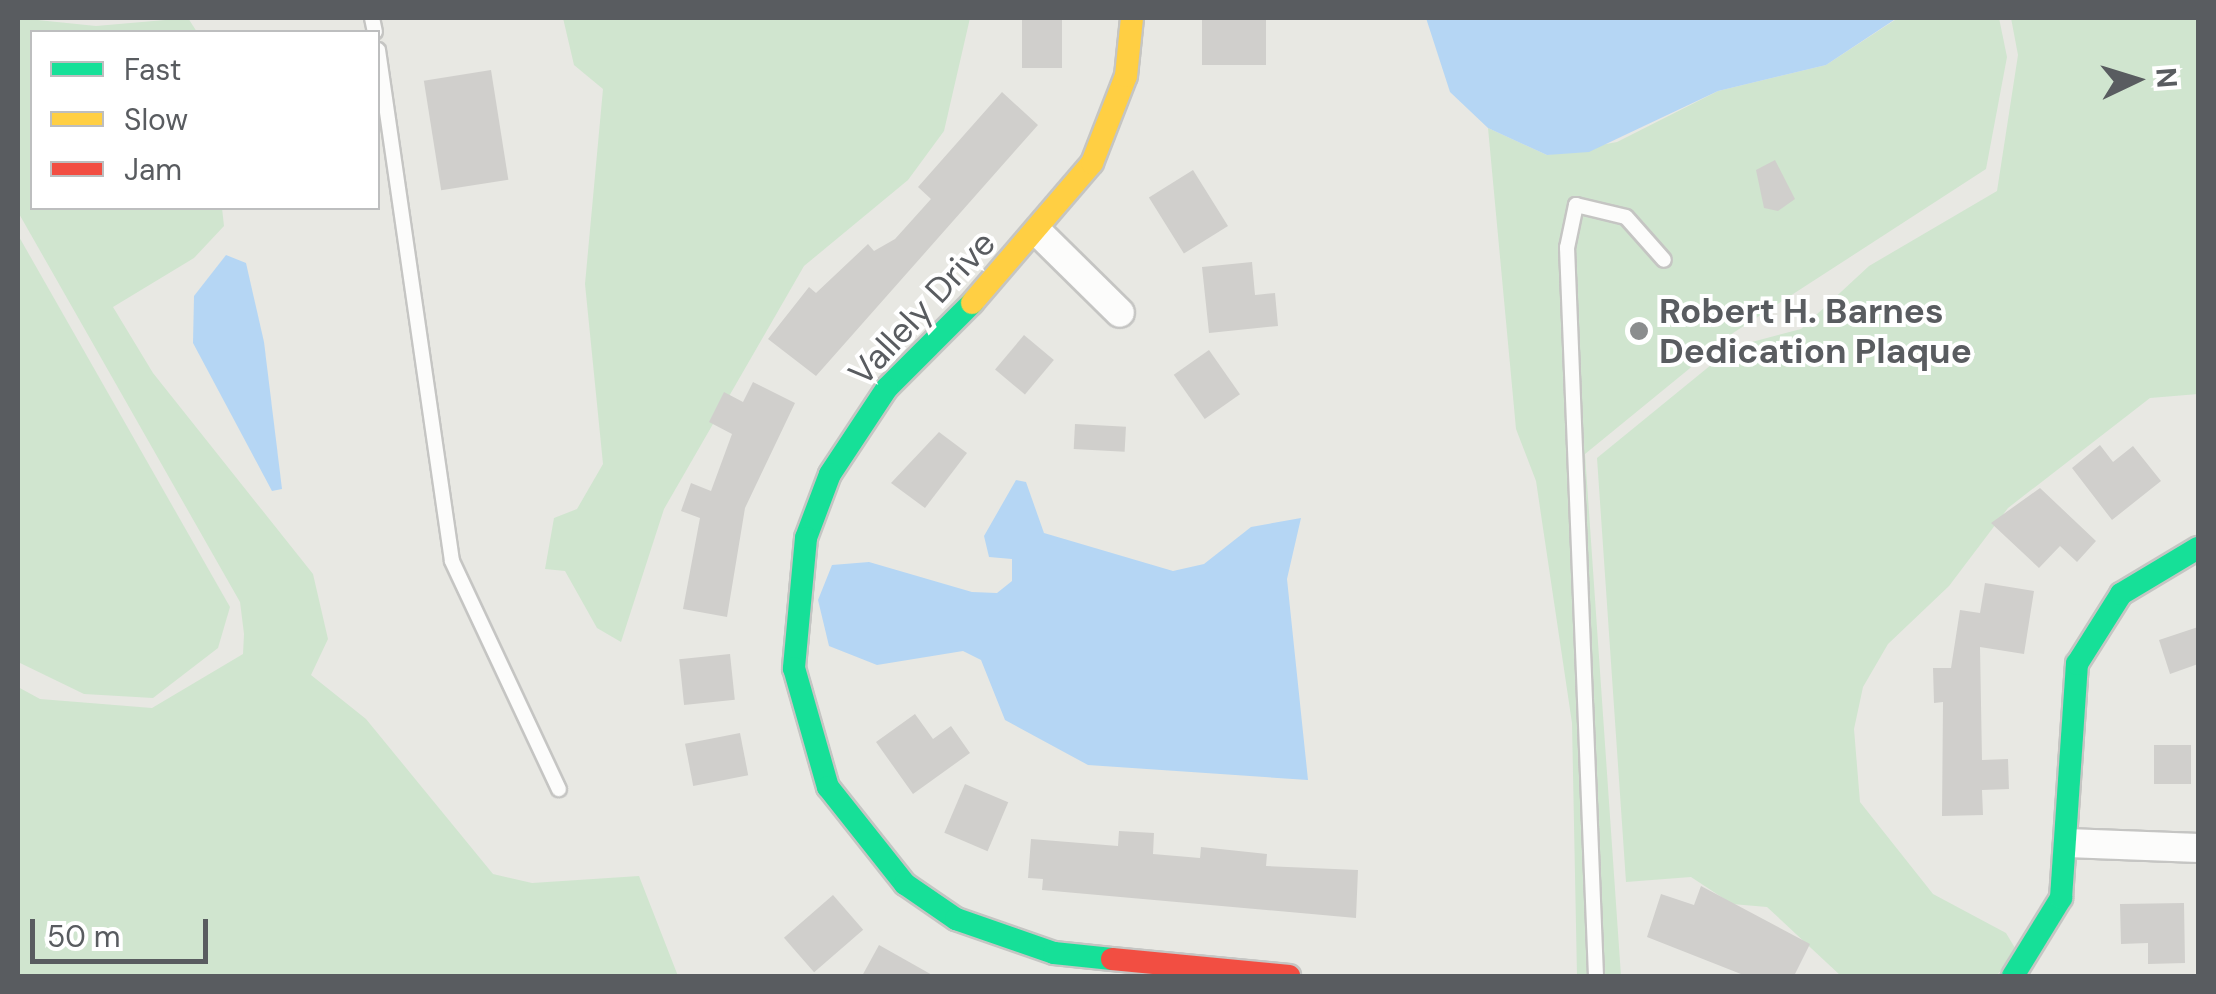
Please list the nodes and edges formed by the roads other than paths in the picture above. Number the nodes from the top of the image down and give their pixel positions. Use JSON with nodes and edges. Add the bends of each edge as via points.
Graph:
{"nodes":[{"id":1,"x":1132,"y":18,"type":"edge"},
{"id":2,"x":380,"y":64,"type":"edge"},
{"id":3,"x":1040,"y":234,"type":"junction"},
{"id":4,"x":1664,"y":260,"type":"dead end"},
{"id":5,"x":1120,"y":313,"type":"dead end"},
{"id":6,"x":2198,"y":548,"type":"edge"},
{"id":7,"x":559,"y":789,"type":"dead end"},
{"id":8,"x":2068,"y":844,"type":"junction"},
{"id":9,"x":2198,"y":848,"type":"edge"},
{"id":10,"x":1253,"y":975,"type":"edge"},
{"id":11,"x":1289,"y":976,"type":"edge"},
{"id":12,"x":1596,"y":976,"type":"edge"},
{"id":13,"x":2014,"y":976,"type":"edge"}],
"edges":[{"from":1,"to":3,"type":"street","name":"Vallely Drive","via":[[1126,76],[1092,163]]},
{"from":2,"to":7,"type":"lane","via":[[452,560]]},
{"from":3,"to":5,"type":"street"},
{"from":3,"to":10,"type":"street","name":"Vallely Drive","via":[[887,388],[830,474],[795,600],[805,729],[862,839],[956,919],[1054,953]]},
{"from":4,"to":12,"type":"lane","via":[[1626,217],[1576,205],[1566,248]]},
{"from":6,"to":8,"type":"street","via":[[2121,594],[2076,664],[2066,712]]},
{"from":8,"to":9,"type":"street"},
{"from":8,"to":13,"type":"street","via":[[2061,898]]},
{"from":10,"to":11,"type":"street","name":"Vallely Drive"}]}
